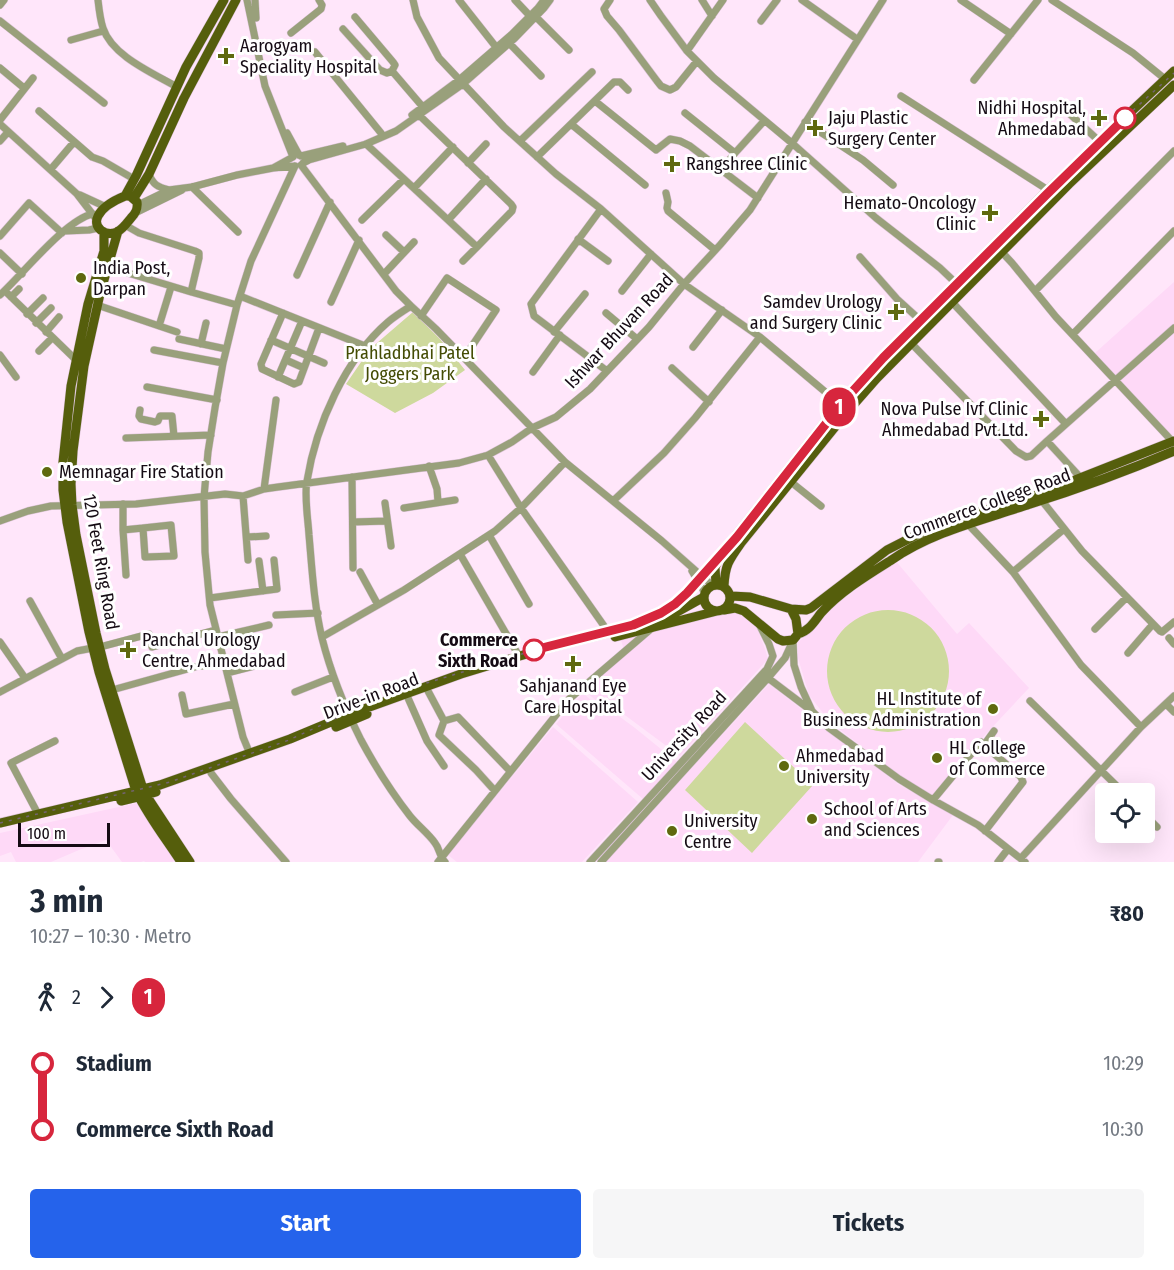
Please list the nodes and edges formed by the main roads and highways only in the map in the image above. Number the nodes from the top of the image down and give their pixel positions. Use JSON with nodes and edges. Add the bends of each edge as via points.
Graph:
{"nodes":[{"id":1,"x":231,"y":2,"type":"edge"},
{"id":2,"x":1174,"y":71,"type":"edge"},
{"id":3,"x":1174,"y":85,"type":"edge"},
{"id":4,"x":1120,"y":121,"type":"junction"},
{"id":5,"x":1128,"y":129,"type":"junction"},
{"id":6,"x":133,"y":203,"type":"junction"},
{"id":7,"x":97,"y":228,"type":"junction"},
{"id":8,"x":121,"y":228,"type":"junction"},
{"id":9,"x":997,"y":248,"type":"junction"},
{"id":10,"x":959,"y":286,"type":"junction"},
{"id":11,"x":1174,"y":444,"type":"edge"},
{"id":12,"x":1039,"y":498,"type":"junction"},
{"id":13,"x":68,"y":506,"type":"junction"},
{"id":14,"x":718,"y":586,"type":"junction"},
{"id":15,"x":705,"y":595,"type":"junction"},
{"id":16,"x":730,"y":596,"type":"junction"},
{"id":17,"x":791,"y":609,"type":"junction"},
{"id":18,"x":720,"y":610,"type":"junction"},
{"id":19,"x":795,"y":637,"type":"junction"},
{"id":20,"x":96,"y":647,"type":"junction"},
{"id":21,"x":351,"y":717,"type":"junction"},
{"id":22,"x":141,"y":793,"type":"junction"},
{"id":23,"x":0,"y":822,"type":"edge"},
{"id":24,"x":0,"y":828,"type":"edge"},
{"id":25,"x":181,"y":862,"type":"edge"},
{"id":26,"x":190,"y":862,"type":"edge"}],
"edges":[{"from":1,"to":6,"type":"main road"},
{"from":1,"to":6,"type":"main road","via":[[177,87],[135,179]]},
{"from":2,"to":4,"type":"main road"},
{"from":3,"to":5,"type":"main road"},
{"from":4,"to":5,"type":"main road"},
{"from":4,"to":9,"type":"main road","via":[[1048,190]]},
{"from":5,"to":9,"type":"main road"},
{"from":6,"to":7,"type":"main road","via":[[118,199],[106,207],[98,215]]},
{"from":6,"to":8,"type":"main road"},
{"from":7,"to":8,"type":"main road","via":[[109,234]]},
{"from":7,"to":13,"type":"main road","name":"120 Feet Ring Road","via":[[104,252],[76,360],[64,450],[63,490]]},
{"from":8,"to":13,"type":"main road","name":"120 Feet Ring Road","via":[[97,305],[87,355]]},
{"from":9,"to":10,"type":"main road"},
{"from":10,"to":14,"type":"main road","via":[[951,301],[848,411],[729,559]]},
{"from":10,"to":14,"type":"main road","via":[[903,335],[839,404],[722,553],[715,567]]},
{"from":11,"to":12,"type":"main road","name":"Commerce College Road"},
{"from":11,"to":12,"type":"main road","name":"Commerce College Road","via":[[1080,477]]},
{"from":12,"to":17,"type":"main road","name":"Commerce College Road","via":[[936,525],[887,550],[811,608]]},
{"from":12,"to":19,"type":"main road","name":"Commerce College Road","via":[[919,543],[896,556],[842,595]]},
{"from":13,"to":20,"type":"main road","name":"120 Feet Ring Road"},
{"from":14,"to":15,"type":"main road"},
{"from":14,"to":16,"type":"main road","via":[[728,590]]},
{"from":15,"to":18,"type":"main road","via":[[709,608]]},
{"from":15,"to":21,"type":"main road","name":"Drive-in Road","via":[[677,612],[461,674]]},
{"from":16,"to":17,"type":"main road","via":[[750,597]]},
{"from":16,"to":18,"type":"main road","via":[[730,604]]},
{"from":17,"to":19,"type":"main road","via":[[796,619]]},
{"from":18,"to":19,"type":"main road","via":[[744,611],[783,641]]},
{"from":18,"to":21,"type":"main road","name":"Drive-in Road","via":[[534,658]]},
{"from":20,"to":22,"type":"main road","name":"120 Feet Ring Road"},
{"from":20,"to":22,"type":"main road","name":"120 Feet Ring Road","via":[[99,672]]},
{"from":21,"to":22,"type":"main road","name":"Drive-in Road"},
{"from":21,"to":22,"type":"main road","name":"Drive-in Road","via":[[292,744]]},
{"from":22,"to":23,"type":"main road"},
{"from":22,"to":24,"type":"main road","name":"Drive-in Road"},
{"from":22,"to":25,"type":"main road","name":"120 Feet Ring Road"},
{"from":22,"to":26,"type":"main road","name":"120 Feet Ring Road"}]}
